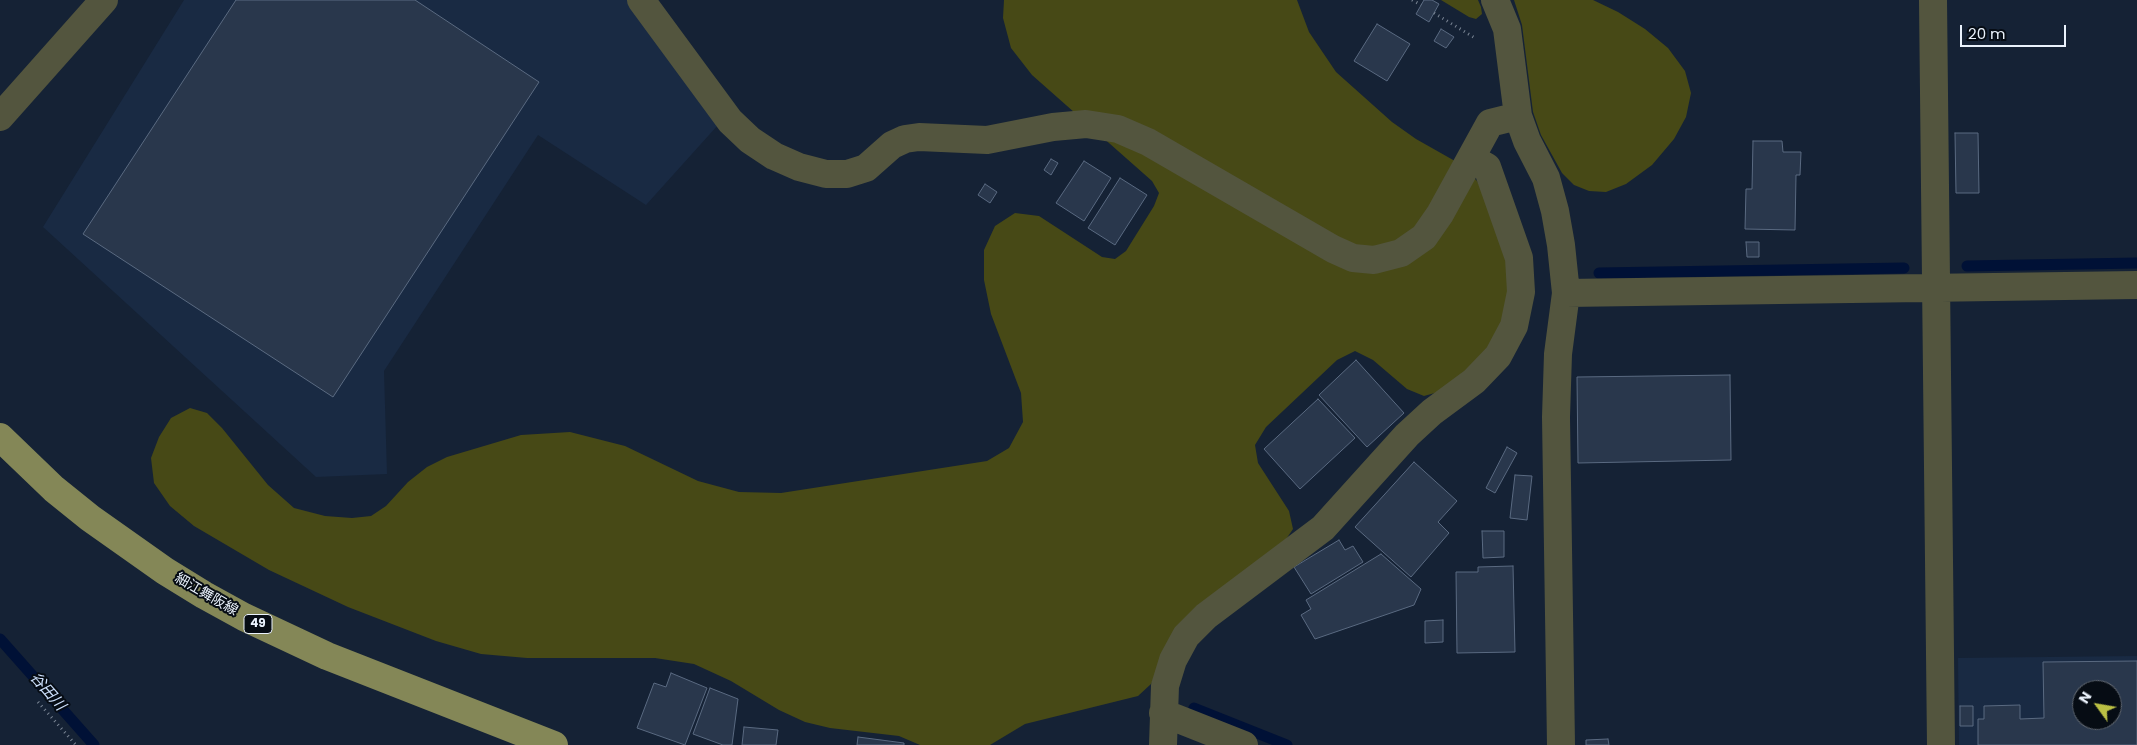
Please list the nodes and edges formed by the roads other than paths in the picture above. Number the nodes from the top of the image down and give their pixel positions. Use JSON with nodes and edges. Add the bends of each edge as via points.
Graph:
{"nodes":[{"id":1,"x":104,"y":0,"type":"edge"},
{"id":2,"x":641,"y":0,"type":"edge"},
{"id":3,"x":1496,"y":0,"type":"edge"},
{"id":4,"x":1933,"y":0,"type":"edge"},
{"id":5,"x":1518,"y":116,"type":"junction"},
{"id":6,"x":0,"y":117,"type":"edge"},
{"id":7,"x":1471,"y":158,"type":"junction"},
{"id":8,"x":2137,"y":285,"type":"edge"},
{"id":9,"x":1936,"y":288,"type":"junction"},
{"id":10,"x":1566,"y":293,"type":"junction"},
{"id":11,"x":0,"y":438,"type":"edge"},
{"id":12,"x":1163,"y":713,"type":"junction"},
{"id":13,"x":554,"y":745,"type":"edge"},
{"id":14,"x":1163,"y":745,"type":"edge"},
{"id":15,"x":1244,"y":745,"type":"edge"},
{"id":16,"x":1561,"y":745,"type":"edge"},
{"id":17,"x":1941,"y":745,"type":"edge"}],
"edges":[{"from":1,"to":6,"type":"street"},
{"from":2,"to":7,"type":"street","via":[[730,122],[774,156],[826,174],[847,174],[866,168],[892,145],[905,139],[987,140],[1053,127],[1102,126],[1148,142],[1333,249],[1353,258],[1374,260],[1401,253],[1424,237]]},
{"from":3,"to":5,"type":"street","via":[[1507,29]]},
{"from":4,"to":9,"type":"street"},
{"from":5,"to":7,"type":"street","via":[[1490,123]]},
{"from":5,"to":10,"type":"street","via":[[1546,178],[1561,245]]},
{"from":7,"to":12,"type":"street","via":[[1487,166],[1519,258],[1522,292],[1514,326],[1498,356],[1474,381],[1407,435],[1323,528],[1206,616],[1186,636],[1173,660],[1165,686]]},
{"from":8,"to":9,"type":"street"},
{"from":9,"to":10,"type":"street"},
{"from":9,"to":17,"type":"street"},
{"from":10,"to":16,"type":"street","via":[[1558,354],[1556,417]]},
{"from":11,"to":13,"type":"main road","name":"細江舞阪線","number":"49","via":[[90,518],[204,595],[327,656]]},
{"from":12,"to":14,"type":"street"},
{"from":12,"to":15,"type":"street"}]}
